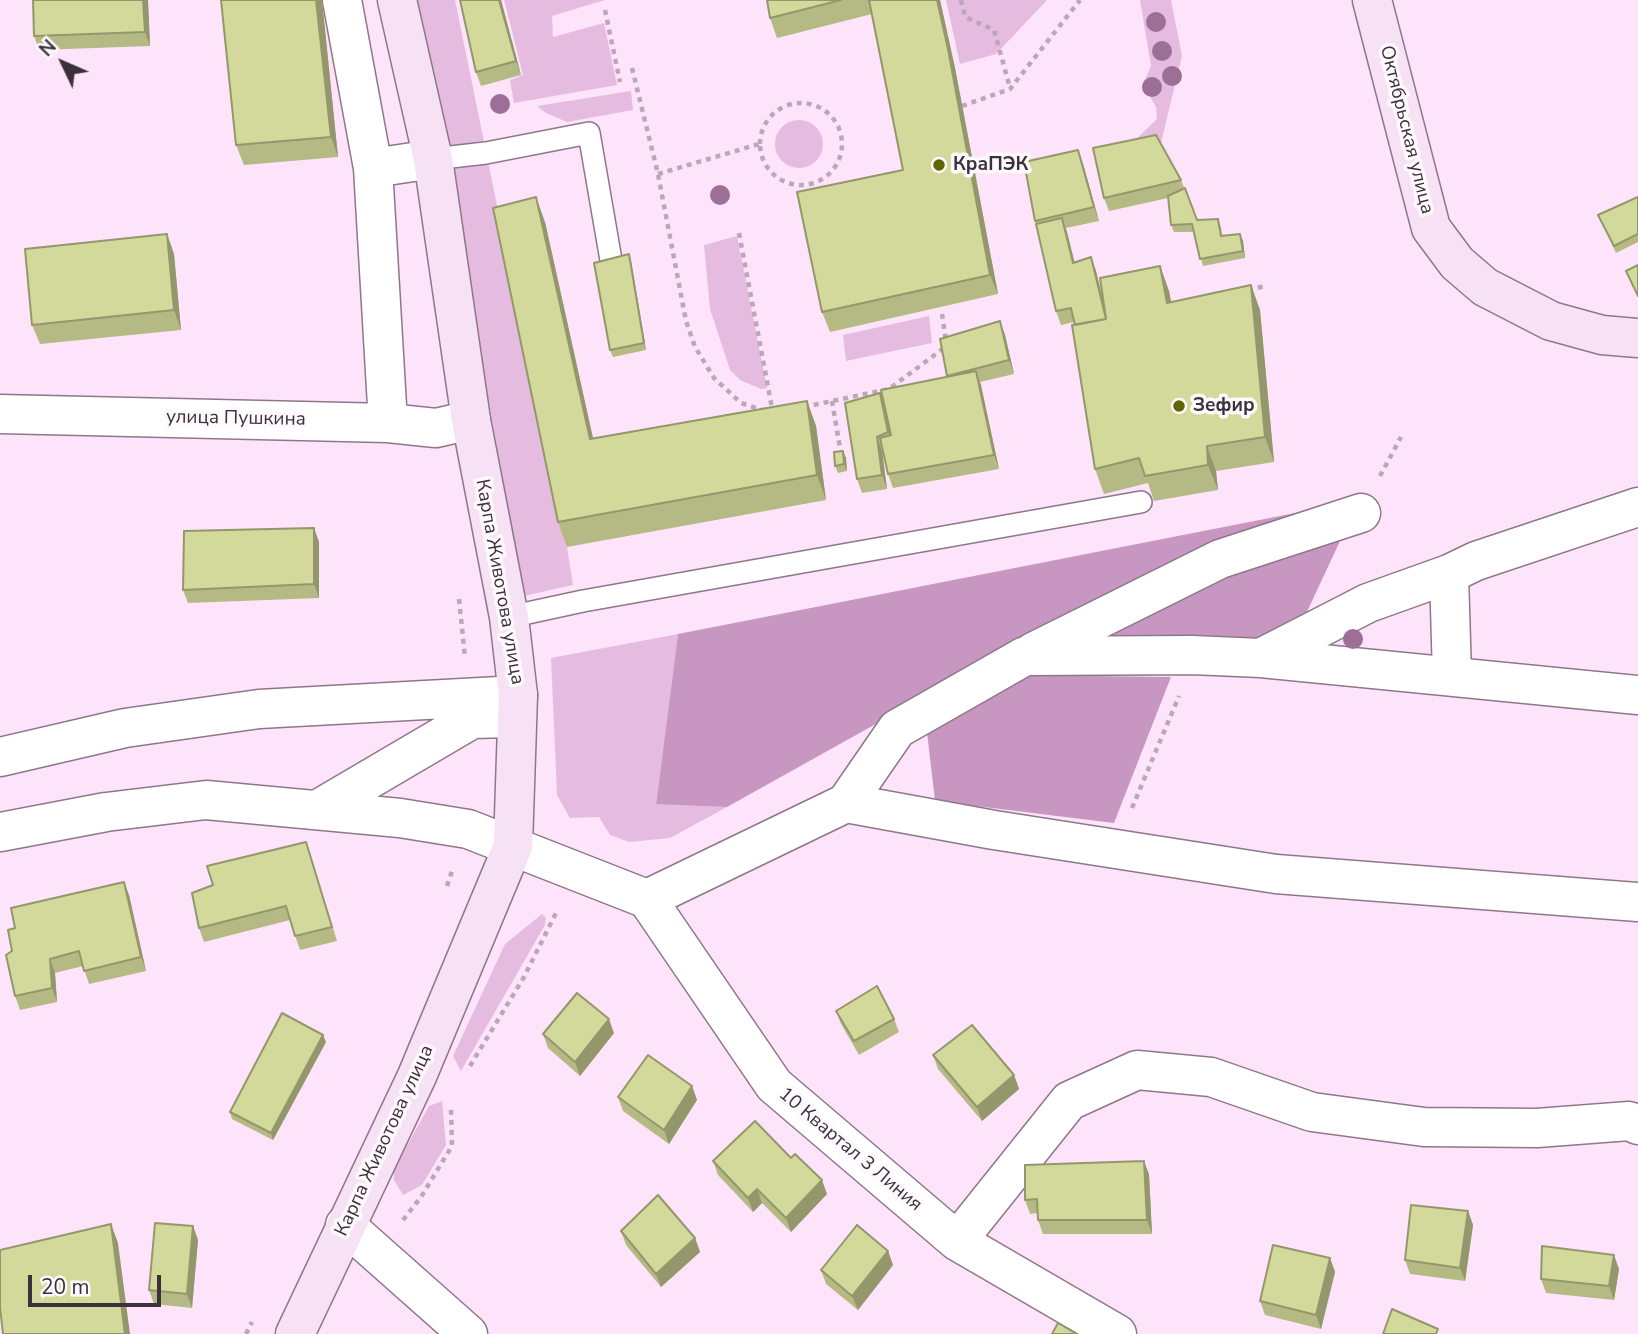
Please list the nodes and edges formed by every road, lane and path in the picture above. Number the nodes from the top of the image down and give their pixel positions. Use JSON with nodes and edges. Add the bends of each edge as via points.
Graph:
{"nodes":[{"id":1,"x":342,"y":0,"type":"edge"},
{"id":2,"x":397,"y":0,"type":"edge"},
{"id":3,"x":961,"y":0,"type":"edge"},
{"id":4,"x":1080,"y":0,"type":"edge"},
{"id":5,"x":1372,"y":0,"type":"edge"},
{"id":6,"x":605,"y":10,"type":"dead end"},
{"id":7,"x":632,"y":68,"type":"dead end"},
{"id":8,"x":620,"y":82,"type":"dead end"},
{"id":9,"x":1010,"y":89,"type":"junction"},
{"id":10,"x":962,"y":106,"type":"edge"},
{"id":11,"x":759,"y":144,"type":"junction"},
{"id":12,"x":433,"y":159,"type":"junction"},
{"id":13,"x":373,"y":168,"type":"junction"},
{"id":14,"x":658,"y":174,"type":"junction"},
{"id":15,"x":739,"y":233,"type":"dead end"},
{"id":16,"x":612,"y":266,"type":"edge"},
{"id":17,"x":1265,"y":286,"type":"dead end"},
{"id":18,"x":1238,"y":292,"type":"edge"},
{"id":19,"x":942,"y":314,"type":"edge"},
{"id":20,"x":1638,"y":338,"type":"edge"},
{"id":21,"x":832,"y":401,"type":"junction"},
{"id":22,"x":797,"y":409,"type":"edge"},
{"id":23,"x":785,"y":411,"type":"edge"},
{"id":24,"x":0,"y":414,"type":"edge"},
{"id":25,"x":774,"y":414,"type":"junction"},
{"id":26,"x":471,"y":420,"type":"junction"},
{"id":27,"x":388,"y":423,"type":"junction"},
{"id":28,"x":841,"y":458,"type":"edge"},
{"id":29,"x":1141,"y":502,"type":"edge"},
{"id":30,"x":1638,"y":507,"type":"edge"},
{"id":31,"x":1361,"y":513,"type":"dead end"},
{"id":32,"x":1449,"y":574,"type":"junction"},
{"id":33,"x":509,"y":617,"type":"junction"},
{"id":34,"x":1025,"y":656,"type":"junction"},
{"id":35,"x":1261,"y":659,"type":"junction"},
{"id":36,"x":1452,"y":676,"type":"junction"},
{"id":37,"x":1181,"y":691,"type":"dead end"},
{"id":38,"x":1638,"y":695,"type":"edge"},
{"id":39,"x":518,"y":707,"type":"junction"},
{"id":40,"x":0,"y":757,"type":"edge"},
{"id":41,"x":846,"y":803,"type":"junction"},
{"id":42,"x":317,"y":810,"type":"junction"},
{"id":43,"x":0,"y":832,"type":"edge"},
{"id":44,"x":513,"y":846,"type":"junction"},
{"id":45,"x":1116,"y":848,"type":"junction"},
{"id":46,"x":577,"y":871,"type":"junction"},
{"id":47,"x":647,"y":899,"type":"junction"},
{"id":48,"x":1638,"y":902,"type":"edge"},
{"id":49,"x":466,"y":1072,"type":"dead end"},
{"id":50,"x":450,"y":1094,"type":"dead end"},
{"id":51,"x":1638,"y":1125,"type":"edge"},
{"id":52,"x":345,"y":1225,"type":"junction"},
{"id":53,"x":957,"y":1241,"type":"junction"},
{"id":54,"x":376,"y":1253,"type":"junction"},
{"id":55,"x":295,"y":1334,"type":"edge"},
{"id":56,"x":467,"y":1334,"type":"edge"},
{"id":57,"x":1117,"y":1334,"type":"edge"}],
"edges":[{"from":1,"to":13,"type":"street"},
{"from":2,"to":12,"type":"main road","name":"Карпа Животова улица"},
{"from":3,"to":9,"type":"path","via":[[965,16],[994,30]]},
{"from":4,"to":9,"type":"path"},
{"from":5,"to":20,"type":"main road","name":"Октябрьская улица","via":[[1432,228],[1457,263],[1485,287],[1551,321],[1602,335]]},
{"from":6,"to":8,"type":"path"},
{"from":7,"to":14,"type":"path"},
{"from":9,"to":10,"type":"path"},
{"from":11,"to":11,"type":"path","via":[[775,177],[792,185],[811,185],[827,176],[839,161],[842,141],[836,121],[820,107],[799,102],[779,108],[764,123]]},
{"from":11,"to":14,"type":"path"},
{"from":12,"to":13,"type":"street"},
{"from":12,"to":16,"type":"lane","via":[[589,133]]},
{"from":12,"to":26,"type":"main road","name":"Карпа Животова улица"},
{"from":13,"to":27,"type":"street"},
{"from":14,"to":25,"type":"path","via":[[695,347],[714,379],[741,402]]},
{"from":15,"to":25,"type":"path"},
{"from":17,"to":18,"type":"path"},
{"from":19,"to":21,"type":"path","via":[[947,346],[888,389]]},
{"from":21,"to":22,"type":"path"},
{"from":21,"to":28,"type":"path"},
{"from":23,"to":25,"type":"path"},
{"from":24,"to":27,"type":"street","name":"улица Пушкина"},
{"from":26,"to":27,"type":"street","name":"улица Пушкина","via":[[436,428]]},
{"from":26,"to":33,"type":"main road","name":"Карпа Животова улица"},
{"from":29,"to":33,"type":"lane"},
{"from":30,"to":32,"type":"street"},
{"from":31,"to":34,"type":"street","via":[[1220,559]]},
{"from":32,"to":35,"type":"street","via":[[1368,603]]},
{"from":32,"to":36,"type":"street"},
{"from":33,"to":39,"type":"main road","name":"Карпа Животова улица"},
{"from":34,"to":35,"type":"street"},
{"from":34,"to":41,"type":"street","via":[[897,729]]},
{"from":35,"to":36,"type":"street"},
{"from":36,"to":38,"type":"street"},
{"from":37,"to":45,"type":"path"},
{"from":39,"to":40,"type":"street","via":[[259,709],[125,728]]},
{"from":39,"to":42,"type":"street","via":[[472,719]]},
{"from":39,"to":44,"type":"main road","name":"Карпа Животова улица"},
{"from":41,"to":45,"type":"street"},
{"from":41,"to":47,"type":"street"},
{"from":42,"to":43,"type":"street","via":[[206,800]]},
{"from":42,"to":44,"type":"street","via":[[468,830]]},
{"from":44,"to":46,"type":"street"},
{"from":44,"to":52,"type":"main road","name":"Карпа Животова улица","via":[[417,1076]]},
{"from":45,"to":48,"type":"street","via":[[1276,874]]},
{"from":46,"to":47,"type":"street"},
{"from":46,"to":49,"type":"path","via":[[524,977]]},
{"from":47,"to":53,"type":"street","name":"10 Квартал 3 Линия","via":[[774,1084]]},
{"from":50,"to":54,"type":"path","via":[[452,1146],[421,1197]]},
{"from":51,"to":53,"type":"street","via":[[1424,1127],[1311,1112],[1211,1077],[1137,1070],[1069,1101]]},
{"from":52,"to":54,"type":"street"},
{"from":52,"to":55,"type":"main road","name":"Карпа Животова улица"},
{"from":53,"to":57,"type":"street","name":"10 Квартал 3 Линия"},
{"from":54,"to":56,"type":"street"}]}
